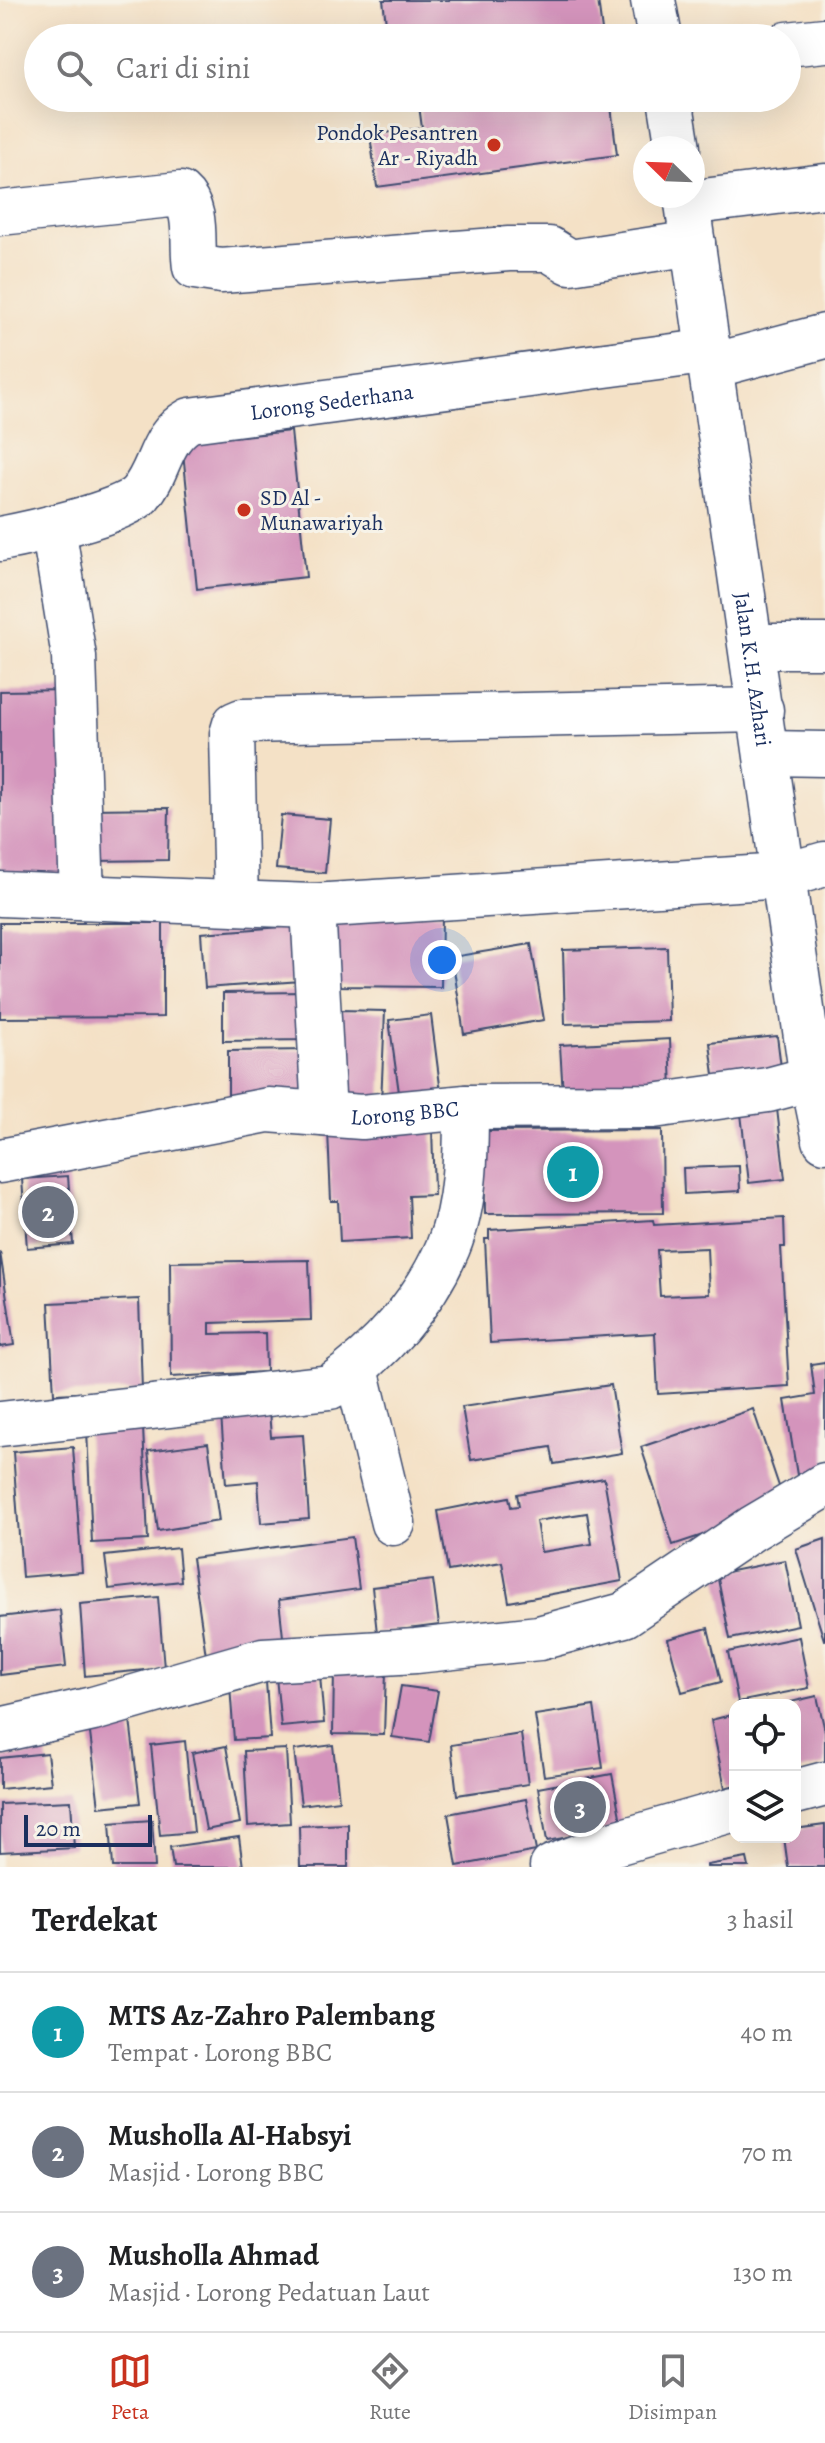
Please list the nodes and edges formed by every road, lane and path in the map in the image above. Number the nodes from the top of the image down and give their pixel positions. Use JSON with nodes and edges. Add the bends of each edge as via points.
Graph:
{"nodes":[{"id":1,"x":653,"y":0,"type":"edge"},
{"id":2,"x":657,"y":24,"type":"edge"},
{"id":3,"x":825,"y":40,"type":"edge"},
{"id":4,"x":801,"y":43,"type":"edge"},
{"id":5,"x":672,"y":112,"type":"edge"},
{"id":6,"x":676,"y":136,"type":"edge"},
{"id":7,"x":825,"y":186,"type":"edge"},
{"id":8,"x":0,"y":213,"type":"edge"},
{"id":9,"x":689,"y":214,"type":"edge"},
{"id":10,"x":825,"y":336,"type":"edge"},
{"id":11,"x":712,"y":358,"type":"junction"},
{"id":12,"x":53,"y":527,"type":"junction"},
{"id":13,"x":0,"y":539,"type":"edge"},
{"id":14,"x":752,"y":646,"type":"junction"},
{"id":15,"x":825,"y":646,"type":"edge"},
{"id":16,"x":761,"y":710,"type":"junction"},
{"id":17,"x":767,"y":753,"type":"junction"},
{"id":18,"x":825,"y":754,"type":"edge"},
{"id":19,"x":825,"y":864,"type":"edge"},
{"id":20,"x":782,"y":874,"type":"junction"},
{"id":21,"x":0,"y":894,"type":"edge"},
{"id":22,"x":82,"y":897,"type":"junction"},
{"id":23,"x":236,"y":903,"type":"junction"},
{"id":24,"x":313,"y":906,"type":"junction"},
{"id":25,"x":816,"y":1074,"type":"edge"},
{"id":26,"x":466,"y":1107,"type":"junction"},
{"id":27,"x":324,"y":1114,"type":"junction"},
{"id":28,"x":825,"y":1140,"type":"edge"},
{"id":29,"x":0,"y":1161,"type":"edge"},
{"id":30,"x":356,"y":1369,"type":"junction"},
{"id":31,"x":0,"y":1424,"type":"edge"},
{"id":32,"x":825,"y":1485,"type":"edge"},
{"id":33,"x":393,"y":1523,"type":"dead end"},
{"id":34,"x":74,"y":1685,"type":"dead end"},
{"id":35,"x":0,"y":1701,"type":"edge"},
{"id":36,"x":0,"y":1730,"type":"edge"},
{"id":37,"x":825,"y":1784,"type":"edge"},
{"id":38,"x":801,"y":1790,"type":"edge"},
{"id":39,"x":729,"y":1811,"type":"edge"},
{"id":40,"x":552,"y":1867,"type":"edge"}],
"edges":[{"from":1,"to":2,"type":"street"},
{"from":3,"to":4,"type":"street"},
{"from":5,"to":6,"type":"street"},
{"from":7,"to":9,"type":"street"},
{"from":8,"to":9,"type":"street","via":[[180,194],[190,210],[195,267],[221,271],[509,249],[549,249],[570,262]]},
{"from":9,"to":11,"type":"street","name":"Jalan K.H. Azhari"},
{"from":10,"to":11,"type":"street","name":"Lorong Sederhana"},
{"from":11,"to":12,"type":"street","name":"Lorong Sederhana","via":[[190,420],[166,441],[140,494]]},
{"from":11,"to":14,"type":"street","name":"Jalan K.H. Azhari"},
{"from":12,"to":13,"type":"street","name":"Lorong Sederhana"},
{"from":12,"to":22,"type":"street","via":[[74,657]]},
{"from":14,"to":15,"type":"street"},
{"from":14,"to":16,"type":"street","name":"Jalan K.H. Azhari"},
{"from":16,"to":17,"type":"street","name":"Jalan K.H. Azhari"},
{"from":16,"to":23,"type":"street","via":[[242,721],[232,734]]},
{"from":17,"to":18,"type":"street"},
{"from":17,"to":20,"type":"street","name":"Jalan K.H. Azhari"},
{"from":19,"to":20,"type":"street"},
{"from":20,"to":24,"type":"street"},
{"from":20,"to":25,"type":"street","name":"Jalan K.H. Azhari"},
{"from":21,"to":22,"type":"street"},
{"from":22,"to":23,"type":"street"},
{"from":23,"to":24,"type":"street"},
{"from":24,"to":27,"type":"street"},
{"from":25,"to":26,"type":"street","name":"Lorong BBC","via":[[768,1090],[653,1106]]},
{"from":25,"to":28,"type":"street","name":"Jalan K.H. Azhari"},
{"from":26,"to":27,"type":"street","name":"Lorong BBC","via":[[362,1117]]},
{"from":26,"to":30,"type":"street","via":[[466,1160],[448,1247],[411,1311]]},
{"from":27,"to":29,"type":"street","name":"Lorong BBC","via":[[268,1110]]},
{"from":30,"to":31,"type":"street","via":[[330,1387]]},
{"from":30,"to":33,"type":"street"},
{"from":32,"to":36,"type":"street","via":[[624,1615],[539,1638],[263,1660]]},
{"from":34,"to":35,"type":"street"},
{"from":37,"to":38,"type":"street"},
{"from":39,"to":40,"type":"street"}]}
